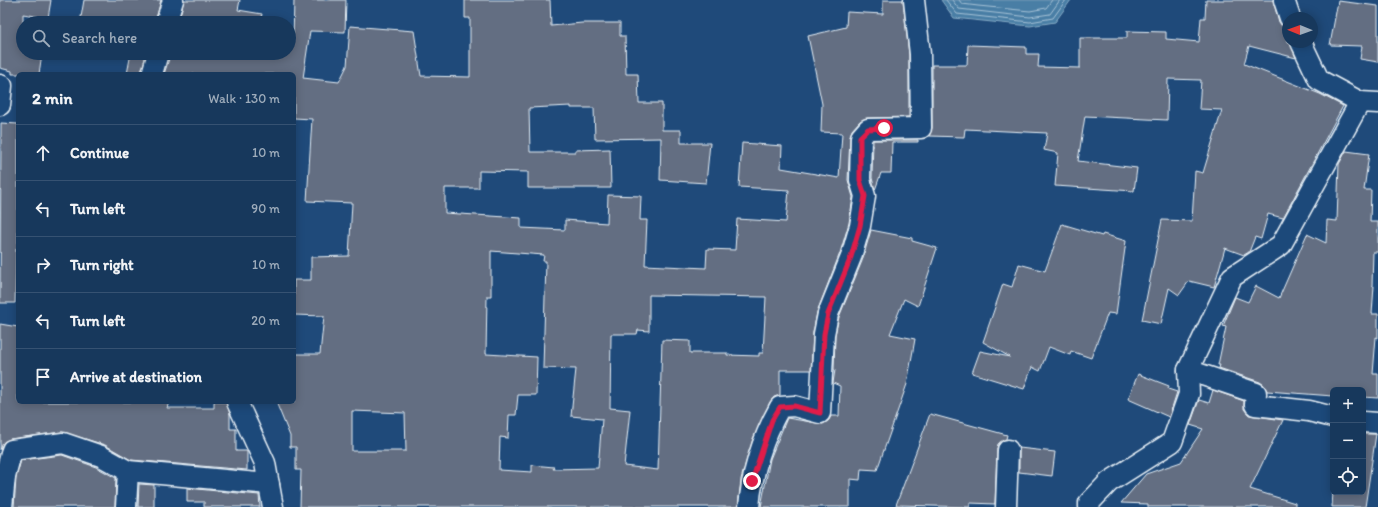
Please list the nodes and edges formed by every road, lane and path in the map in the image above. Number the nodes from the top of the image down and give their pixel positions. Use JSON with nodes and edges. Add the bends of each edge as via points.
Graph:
{"nodes":[{"id":1,"x":173,"y":0,"type":"edge"},
{"id":2,"x":914,"y":0,"type":"edge"},
{"id":3,"x":1284,"y":0,"type":"edge"},
{"id":4,"x":1288,"y":12,"type":"edge"},
{"id":5,"x":168,"y":16,"type":"edge"},
{"id":6,"x":1304,"y":48,"type":"edge"},
{"id":7,"x":156,"y":60,"type":"edge"},
{"id":8,"x":153,"y":72,"type":"edge"},
{"id":9,"x":0,"y":85,"type":"edge"},
{"id":10,"x":1369,"y":102,"type":"edge"},
{"id":11,"x":0,"y":105,"type":"edge"},
{"id":12,"x":1188,"y":370,"type":"junction"},
{"id":13,"x":238,"y":404,"type":"edge"},
{"id":14,"x":1330,"y":416,"type":"edge"},
{"id":15,"x":1366,"y":422,"type":"edge"},
{"id":16,"x":1378,"y":423,"type":"edge"},
{"id":17,"x":1008,"y":450,"type":"dead end"},
{"id":18,"x":128,"y":471,"type":"junction"},
{"id":19,"x":3,"y":476,"type":"edge"},
{"id":20,"x":269,"y":484,"type":"junction"},
{"id":21,"x":2,"y":507,"type":"edge"},
{"id":22,"x":126,"y":507,"type":"edge"},
{"id":23,"x":273,"y":507,"type":"edge"},
{"id":24,"x":749,"y":507,"type":"edge"},
{"id":25,"x":1006,"y":507,"type":"edge"},
{"id":26,"x":1089,"y":507,"type":"edge"}],
"edges":[{"from":1,"to":5,"type":"street"},
{"from":2,"to":24,"type":"street","via":[[920,54],[921,128],[868,129],[860,137],[860,180],[865,196],[860,226],[828,314],[824,334],[820,413],[794,406],[780,407],[772,420],[752,481]]},
{"from":3,"to":4,"type":"street"},
{"from":6,"to":10,"type":"street","via":[[1319,80]]},
{"from":7,"to":8,"type":"street"},
{"from":9,"to":11,"type":"street"},
{"from":10,"to":12,"type":"street","via":[[1281,245],[1232,277]]},
{"from":12,"to":14,"type":"street","via":[[1256,393],[1255,405],[1309,411]]},
{"from":12,"to":26,"type":"street","via":[[1189,394],[1172,442],[1109,482],[1089,503]]},
{"from":13,"to":20,"type":"street","via":[[265,463]]},
{"from":15,"to":16,"type":"street"},
{"from":17,"to":25,"type":"street"},
{"from":18,"to":19,"type":"street","via":[[101,456],[63,443],[12,450]]},
{"from":18,"to":20,"type":"street"},
{"from":18,"to":22,"type":"street"},
{"from":19,"to":21,"type":"street"},
{"from":20,"to":23,"type":"street"}]}
